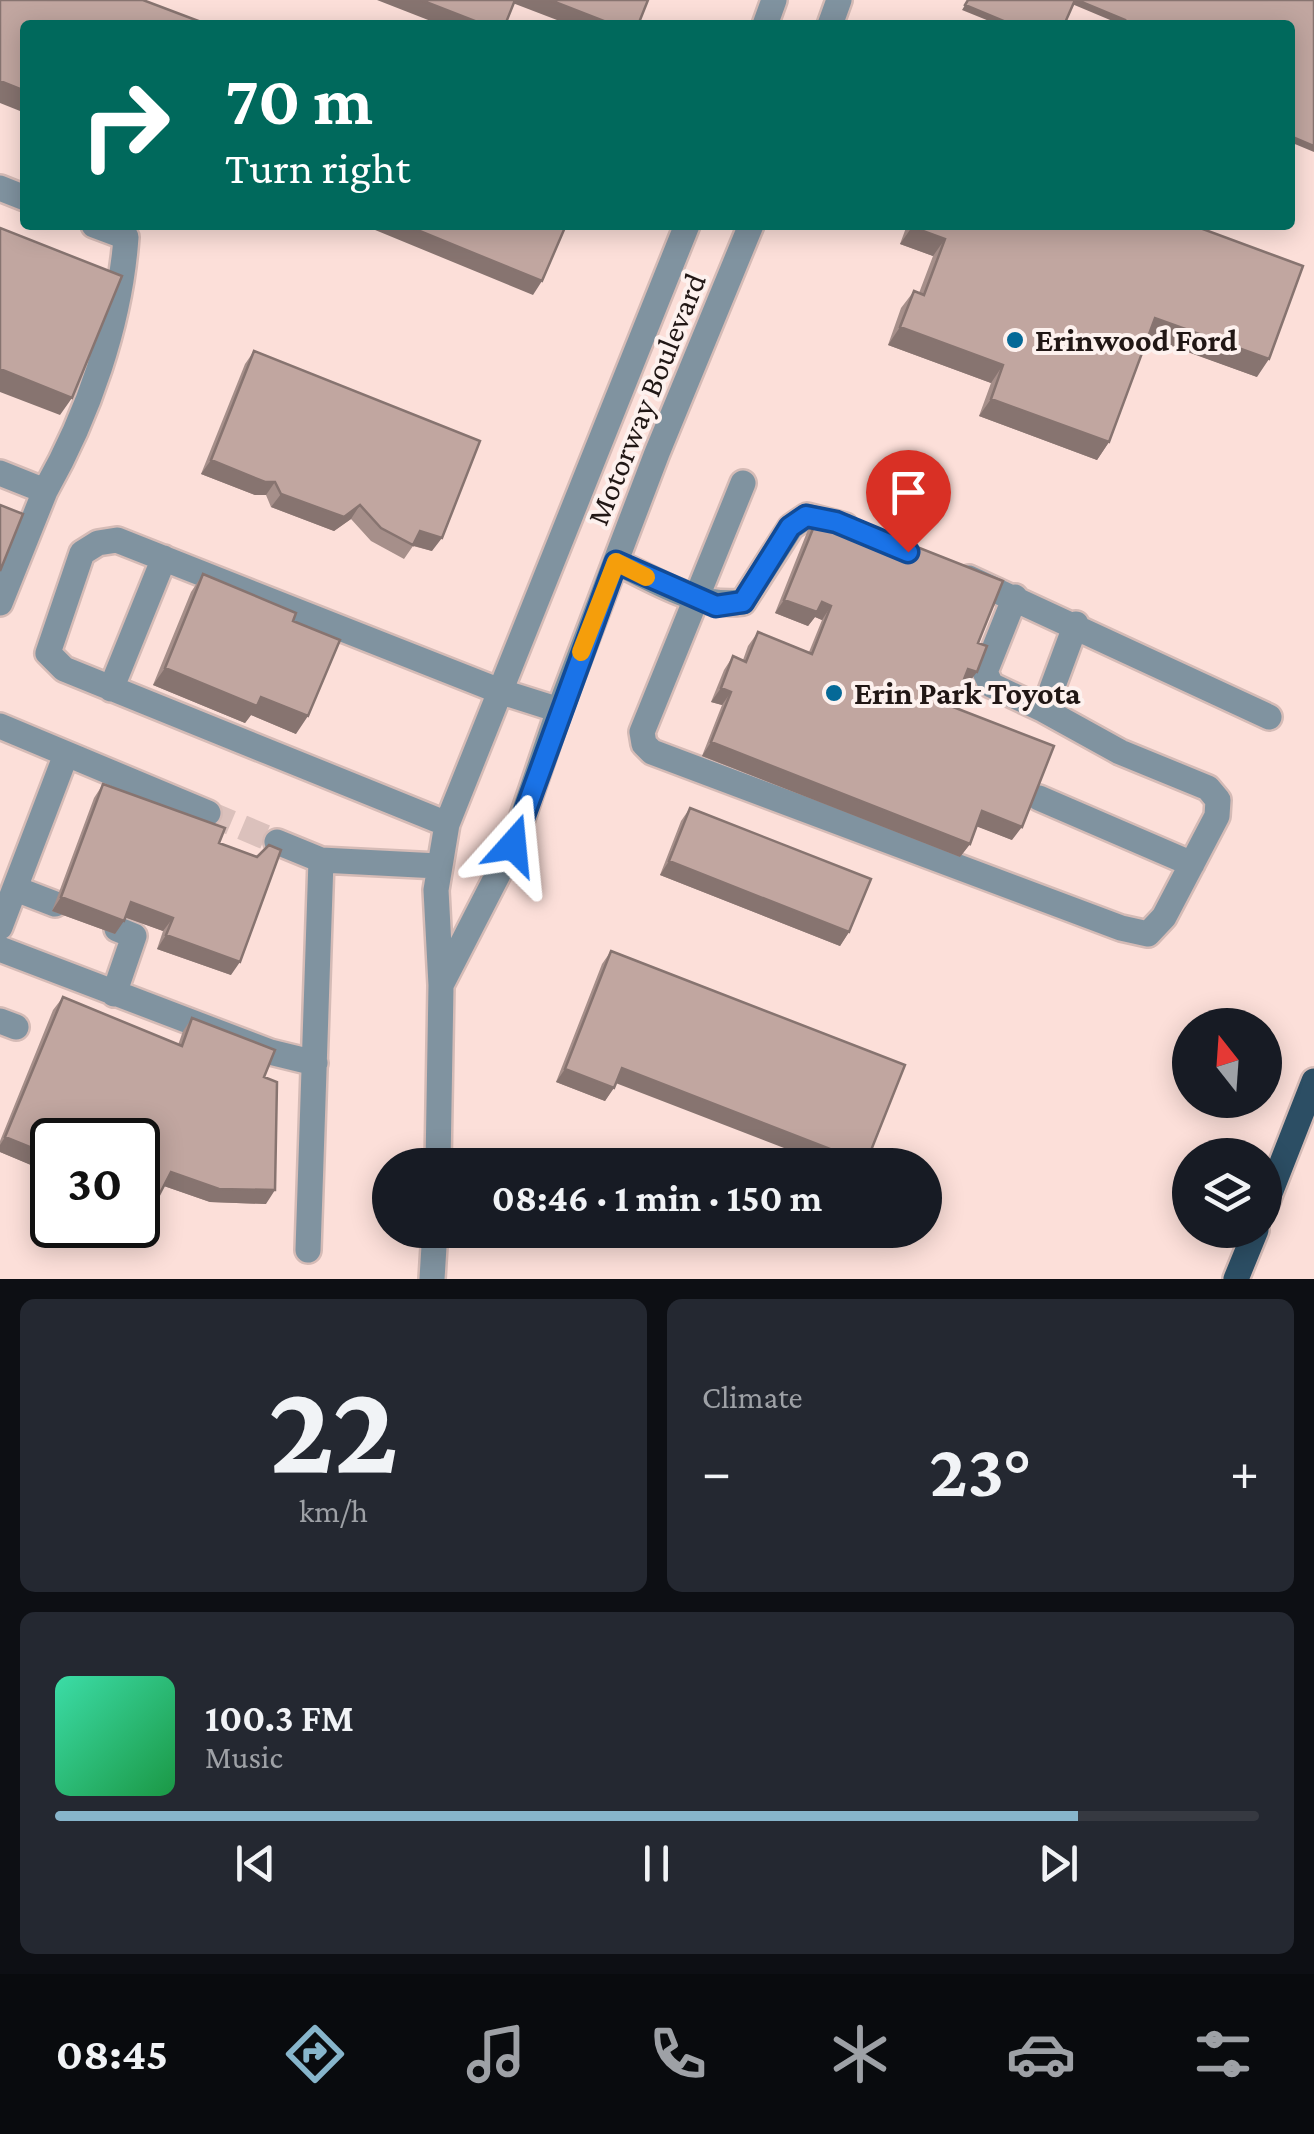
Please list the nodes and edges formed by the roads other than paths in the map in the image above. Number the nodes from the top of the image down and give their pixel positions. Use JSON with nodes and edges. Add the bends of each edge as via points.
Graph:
{"nodes":[{"id":1,"x":106,"y":230,"type":"edge"},
{"id":2,"x":685,"y":230,"type":"edge"},
{"id":3,"x":749,"y":230,"type":"edge"},
{"id":4,"x":0,"y":472,"type":"edge"},
{"id":5,"x":743,"y":483,"type":"dead end"},
{"id":6,"x":45,"y":491,"type":"junction"},
{"id":7,"x":872,"y":537,"type":"edge"},
{"id":8,"x":164,"y":558,"type":"junction"},
{"id":9,"x":616,"y":562,"type":"junction"},
{"id":10,"x":944,"y":567,"type":"edge"},
{"id":11,"x":1015,"y":598,"type":"junction"},
{"id":12,"x":694,"y":599,"type":"junction"},
{"id":13,"x":0,"y":604,"type":"edge"},
{"id":14,"x":1076,"y":624,"type":"junction"},
{"id":15,"x":111,"y":688,"type":"junction"},
{"id":16,"x":502,"y":692,"type":"junction"},
{"id":17,"x":559,"y":710,"type":"junction"},
{"id":18,"x":1044,"y":710,"type":"junction"},
{"id":19,"x":1270,"y":717,"type":"dead end"},
{"id":20,"x":0,"y":726,"type":"edge"},
{"id":21,"x":66,"y":757,"type":"junction"},
{"id":22,"x":1039,"y":798,"type":"edge"},
{"id":23,"x":208,"y":813,"type":"tunnel mouth"},
{"id":24,"x":448,"y":824,"type":"junction"},
{"id":25,"x":278,"y":842,"type":"tunnel mouth"},
{"id":26,"x":320,"y":860,"type":"junction"},
{"id":27,"x":1192,"y":864,"type":"junction"},
{"id":28,"x":438,"y":866,"type":"junction"},
{"id":29,"x":16,"y":890,"type":"junction"},
{"id":30,"x":55,"y":904,"type":"dead end"},
{"id":31,"x":0,"y":927,"type":"edge"},
{"id":32,"x":117,"y":930,"type":"edge"},
{"id":33,"x":0,"y":949,"type":"edge"},
{"id":34,"x":441,"y":985,"type":"junction"},
{"id":35,"x":114,"y":994,"type":"junction"},
{"id":36,"x":315,"y":1063,"type":"junction"},
{"id":37,"x":1314,"y":1081,"type":"edge"},
{"id":38,"x":438,"y":1148,"type":"edge"},
{"id":39,"x":1282,"y":1163,"type":"edge"},
{"id":40,"x":434,"y":1248,"type":"edge"},
{"id":41,"x":1249,"y":1248,"type":"edge"},
{"id":42,"x":308,"y":1250,"type":"dead end"},
{"id":43,"x":432,"y":1279,"type":"edge"},
{"id":44,"x":1236,"y":1279,"type":"edge"}],
"edges":[{"from":1,"to":6,"type":"street","via":[[126,238],[122,292],[69,448]]},
{"from":2,"to":16,"type":"street","name":"Motorway Boulevard"},
{"from":3,"to":9,"type":"street","name":"Motorway Boulevard"},
{"from":4,"to":6,"type":"street"},
{"from":5,"to":12,"type":"street"},
{"from":6,"to":13,"type":"street"},
{"from":7,"to":12,"type":"street","via":[[806,516],[790,527],[743,602],[716,606]]},
{"from":8,"to":15,"type":"street"},
{"from":8,"to":15,"type":"street","via":[[118,540],[82,553],[48,653],[64,669]]},
{"from":8,"to":16,"type":"street"},
{"from":9,"to":12,"type":"street"},
{"from":9,"to":17,"type":"street","name":"Motorway Boulevard"},
{"from":10,"to":11,"type":"street"},
{"from":11,"to":14,"type":"street"},
{"from":11,"to":18,"type":"street","via":[[986,672],[991,686]]},
{"from":12,"to":27,"type":"street","via":[[642,732],[652,752],[1148,934]]},
{"from":14,"to":18,"type":"street"},
{"from":14,"to":19,"type":"street"},
{"from":15,"to":24,"type":"street"},
{"from":16,"to":17,"type":"street"},
{"from":16,"to":24,"type":"street","name":"Motorway Boulevard"},
{"from":17,"to":34,"type":"street","name":"Motorway Boulevard","via":[[513,845]]},
{"from":18,"to":27,"type":"street","via":[[1120,752],[1208,788],[1218,800],[1217,816]]},
{"from":20,"to":21,"type":"street"},
{"from":21,"to":23,"type":"street"},
{"from":21,"to":29,"type":"street"},
{"from":22,"to":27,"type":"street"},
{"from":24,"to":28,"type":"street","name":"Motorway Boulevard"},
{"from":25,"to":26,"type":"street"},
{"from":26,"to":28,"type":"street"},
{"from":26,"to":36,"type":"street"},
{"from":28,"to":34,"type":"street","name":"Motorway Boulevard"},
{"from":29,"to":30,"type":"street"},
{"from":29,"to":31,"type":"street"},
{"from":32,"to":35,"type":"street","via":[[134,936]]},
{"from":33,"to":35,"type":"street"},
{"from":34,"to":38,"type":"street","name":"Motorway Boulevard"},
{"from":35,"to":36,"type":"street"},
{"from":36,"to":42,"type":"street"},
{"from":37,"to":39,"type":"main road"},
{"from":40,"to":43,"type":"street"},
{"from":41,"to":44,"type":"main road"}]}
